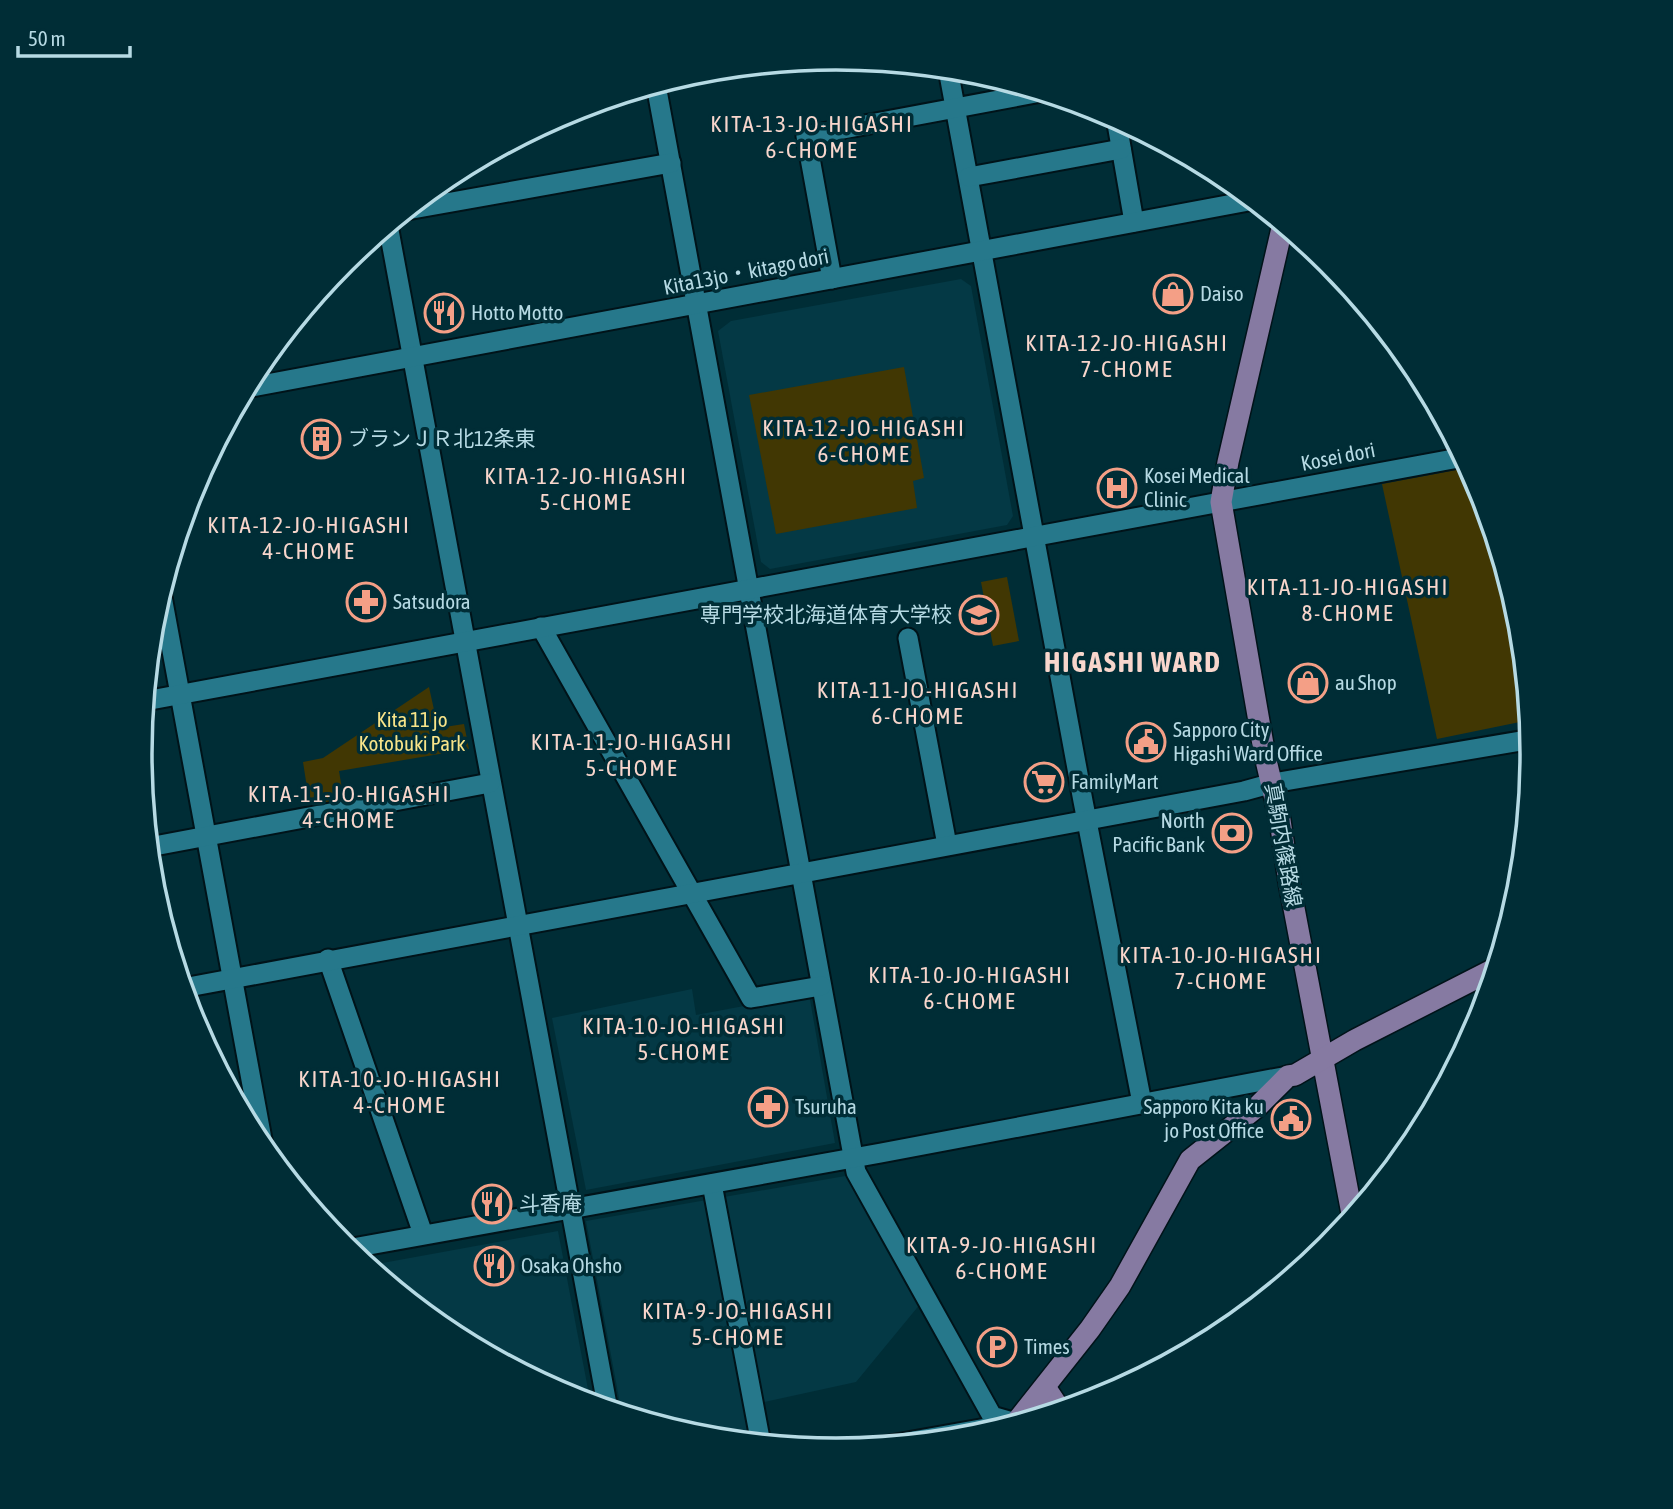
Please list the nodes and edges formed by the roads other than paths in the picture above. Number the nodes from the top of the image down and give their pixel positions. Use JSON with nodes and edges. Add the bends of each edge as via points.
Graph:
{"nodes":[{"id":1,"x":950,"y":80,"type":"edge"},
{"id":2,"x":658,"y":93,"type":"edge"},
{"id":3,"x":1022,"y":96,"type":"edge"},
{"id":4,"x":956,"y":108,"type":"junction"},
{"id":5,"x":1118,"y":131,"type":"edge"},
{"id":6,"x":1121,"y":149,"type":"junction"},
{"id":7,"x":671,"y":163,"type":"junction"},
{"id":8,"x":968,"y":177,"type":"junction"},
{"id":9,"x":1241,"y":202,"type":"edge"},
{"id":10,"x":426,"y":207,"type":"edge"},
{"id":11,"x":1134,"y":222,"type":"junction"},
{"id":12,"x":1281,"y":234,"type":"edge"},
{"id":13,"x":390,"y":236,"type":"edge"},
{"id":14,"x":982,"y":250,"type":"junction"},
{"id":15,"x":832,"y":279,"type":"junction"},
{"id":16,"x":698,"y":304,"type":"junction"},
{"id":17,"x":413,"y":357,"type":"junction"},
{"id":18,"x":260,"y":385,"type":"edge"},
{"id":19,"x":1453,"y":459,"type":"edge"},
{"id":20,"x":1222,"y":502,"type":"junction"},
{"id":21,"x":1035,"y":537,"type":"junction"},
{"id":22,"x":749,"y":589,"type":"junction"},
{"id":23,"x":166,"y":615,"type":"edge"},
{"id":24,"x":541,"y":627,"type":"junction"},
{"id":25,"x":908,"y":638,"type":"dead end"},
{"id":26,"x":465,"y":640,"type":"junction"},
{"id":27,"x":180,"y":694,"type":"junction"},
{"id":28,"x":154,"y":699,"type":"edge"},
{"id":29,"x":1521,"y":740,"type":"edge"},
{"id":30,"x":490,"y":783,"type":"junction"},
{"id":31,"x":1273,"y":783,"type":"junction"},
{"id":32,"x":1087,"y":820,"type":"junction"},
{"id":33,"x":206,"y":836,"type":"junction"},
{"id":34,"x":158,"y":844,"type":"edge"},
{"id":35,"x":947,"y":845,"type":"junction"},
{"id":36,"x":802,"y":873,"type":"junction"},
{"id":37,"x":692,"y":894,"type":"junction"},
{"id":38,"x":517,"y":924,"type":"junction"},
{"id":39,"x":328,"y":959,"type":"junction"},
{"id":40,"x":1485,"y":973,"type":"edge"},
{"id":41,"x":233,"y":979,"type":"junction"},
{"id":42,"x":192,"y":986,"type":"edge"},
{"id":43,"x":821,"y":986,"type":"junction"},
{"id":44,"x":1322,"y":1060,"type":"junction"},
{"id":45,"x":1288,"y":1076,"type":"junction"},
{"id":46,"x":1142,"y":1103,"type":"junction"},
{"id":47,"x":259,"y":1122,"type":"edge"},
{"id":48,"x":853,"y":1157,"type":"junction"},
{"id":49,"x":712,"y":1184,"type":"junction"},
{"id":50,"x":1352,"y":1205,"type":"edge"},
{"id":51,"x":572,"y":1208,"type":"junction"},
{"id":52,"x":423,"y":1234,"type":"junction"},
{"id":53,"x":361,"y":1247,"type":"edge"},
{"id":54,"x":1045,"y":1387,"type":"junction"},
{"id":55,"x":606,"y":1399,"type":"edge"},
{"id":56,"x":1056,"y":1403,"type":"edge"},
{"id":57,"x":1029,"y":1412,"type":"edge"},
{"id":58,"x":1003,"y":1419,"type":"edge"},
{"id":59,"x":759,"y":1434,"type":"edge"}],
"edges":[{"from":1,"to":4,"type":"street"},
{"from":2,"to":7,"type":"street"},
{"from":3,"to":4,"type":"street"},
{"from":4,"to":8,"type":"street"},
{"from":4,"to":15,"type":"street","via":[[806,136]]},
{"from":5,"to":6,"type":"street"},
{"from":6,"to":8,"type":"street"},
{"from":6,"to":11,"type":"street"},
{"from":7,"to":10,"type":"street"},
{"from":7,"to":16,"type":"street"},
{"from":8,"to":14,"type":"street"},
{"from":9,"to":11,"type":"street","name":"Kita13jo・kitago dori"},
{"from":11,"to":14,"type":"street","name":"Kita13jo・kitago dori"},
{"from":12,"to":20,"type":"main road","name":"真駒内篠路線"},
{"from":13,"to":17,"type":"street"},
{"from":14,"to":15,"type":"street","name":"Kita13jo・kitago dori"},
{"from":14,"to":21,"type":"street"},
{"from":15,"to":16,"type":"street","name":"Kita13jo・kitago dori"},
{"from":16,"to":17,"type":"street","name":"Kita13jo・kitago dori"},
{"from":16,"to":22,"type":"street"},
{"from":17,"to":18,"type":"street","name":"Kita13jo・kitago dori"},
{"from":17,"to":26,"type":"street"},
{"from":19,"to":20,"type":"street","name":"Kosei dori"},
{"from":20,"to":21,"type":"street","name":"Kosei dori"},
{"from":20,"to":31,"type":"main road","name":"真駒内篠路線"},
{"from":21,"to":22,"type":"street","name":"Kosei dori"},
{"from":21,"to":32,"type":"street"},
{"from":22,"to":24,"type":"street","name":"Kosei dori"},
{"from":22,"to":36,"type":"street"},
{"from":23,"to":27,"type":"street"},
{"from":24,"to":26,"type":"street","name":"Kosei dori"},
{"from":24,"to":37,"type":"street"},
{"from":25,"to":35,"type":"street"},
{"from":26,"to":27,"type":"street","name":"Kosei dori"},
{"from":26,"to":30,"type":"street"},
{"from":27,"to":28,"type":"street","name":"Kosei dori"},
{"from":27,"to":33,"type":"street"},
{"from":29,"to":31,"type":"street"},
{"from":30,"to":33,"type":"street"},
{"from":30,"to":38,"type":"street"},
{"from":31,"to":32,"type":"street"},
{"from":31,"to":44,"type":"main road","name":"真駒内篠路線"},
{"from":32,"to":35,"type":"street"},
{"from":32,"to":46,"type":"street"},
{"from":33,"to":34,"type":"street"},
{"from":33,"to":41,"type":"street"},
{"from":35,"to":36,"type":"street"},
{"from":36,"to":37,"type":"street"},
{"from":36,"to":43,"type":"street"},
{"from":37,"to":38,"type":"street"},
{"from":37,"to":43,"type":"street","via":[[751,998]]},
{"from":38,"to":39,"type":"street"},
{"from":38,"to":51,"type":"street"},
{"from":39,"to":41,"type":"street"},
{"from":39,"to":52,"type":"street"},
{"from":40,"to":44,"type":"main road"},
{"from":41,"to":42,"type":"street"},
{"from":41,"to":47,"type":"street"},
{"from":43,"to":48,"type":"street"},
{"from":44,"to":45,"type":"main road"},
{"from":44,"to":50,"type":"main road","name":"真駒内篠路線"},
{"from":45,"to":46,"type":"street"},
{"from":45,"to":54,"type":"main road","via":[[1190,1160],[1120,1286]]},
{"from":46,"to":48,"type":"street"},
{"from":48,"to":49,"type":"street"},
{"from":48,"to":58,"type":"street","via":[[856,1172],[992,1416]]},
{"from":49,"to":51,"type":"street"},
{"from":49,"to":59,"type":"street"},
{"from":51,"to":52,"type":"street"},
{"from":51,"to":55,"type":"street"},
{"from":52,"to":53,"type":"street"},
{"from":54,"to":56,"type":"main road"},
{"from":54,"to":57,"type":"main road"}]}
